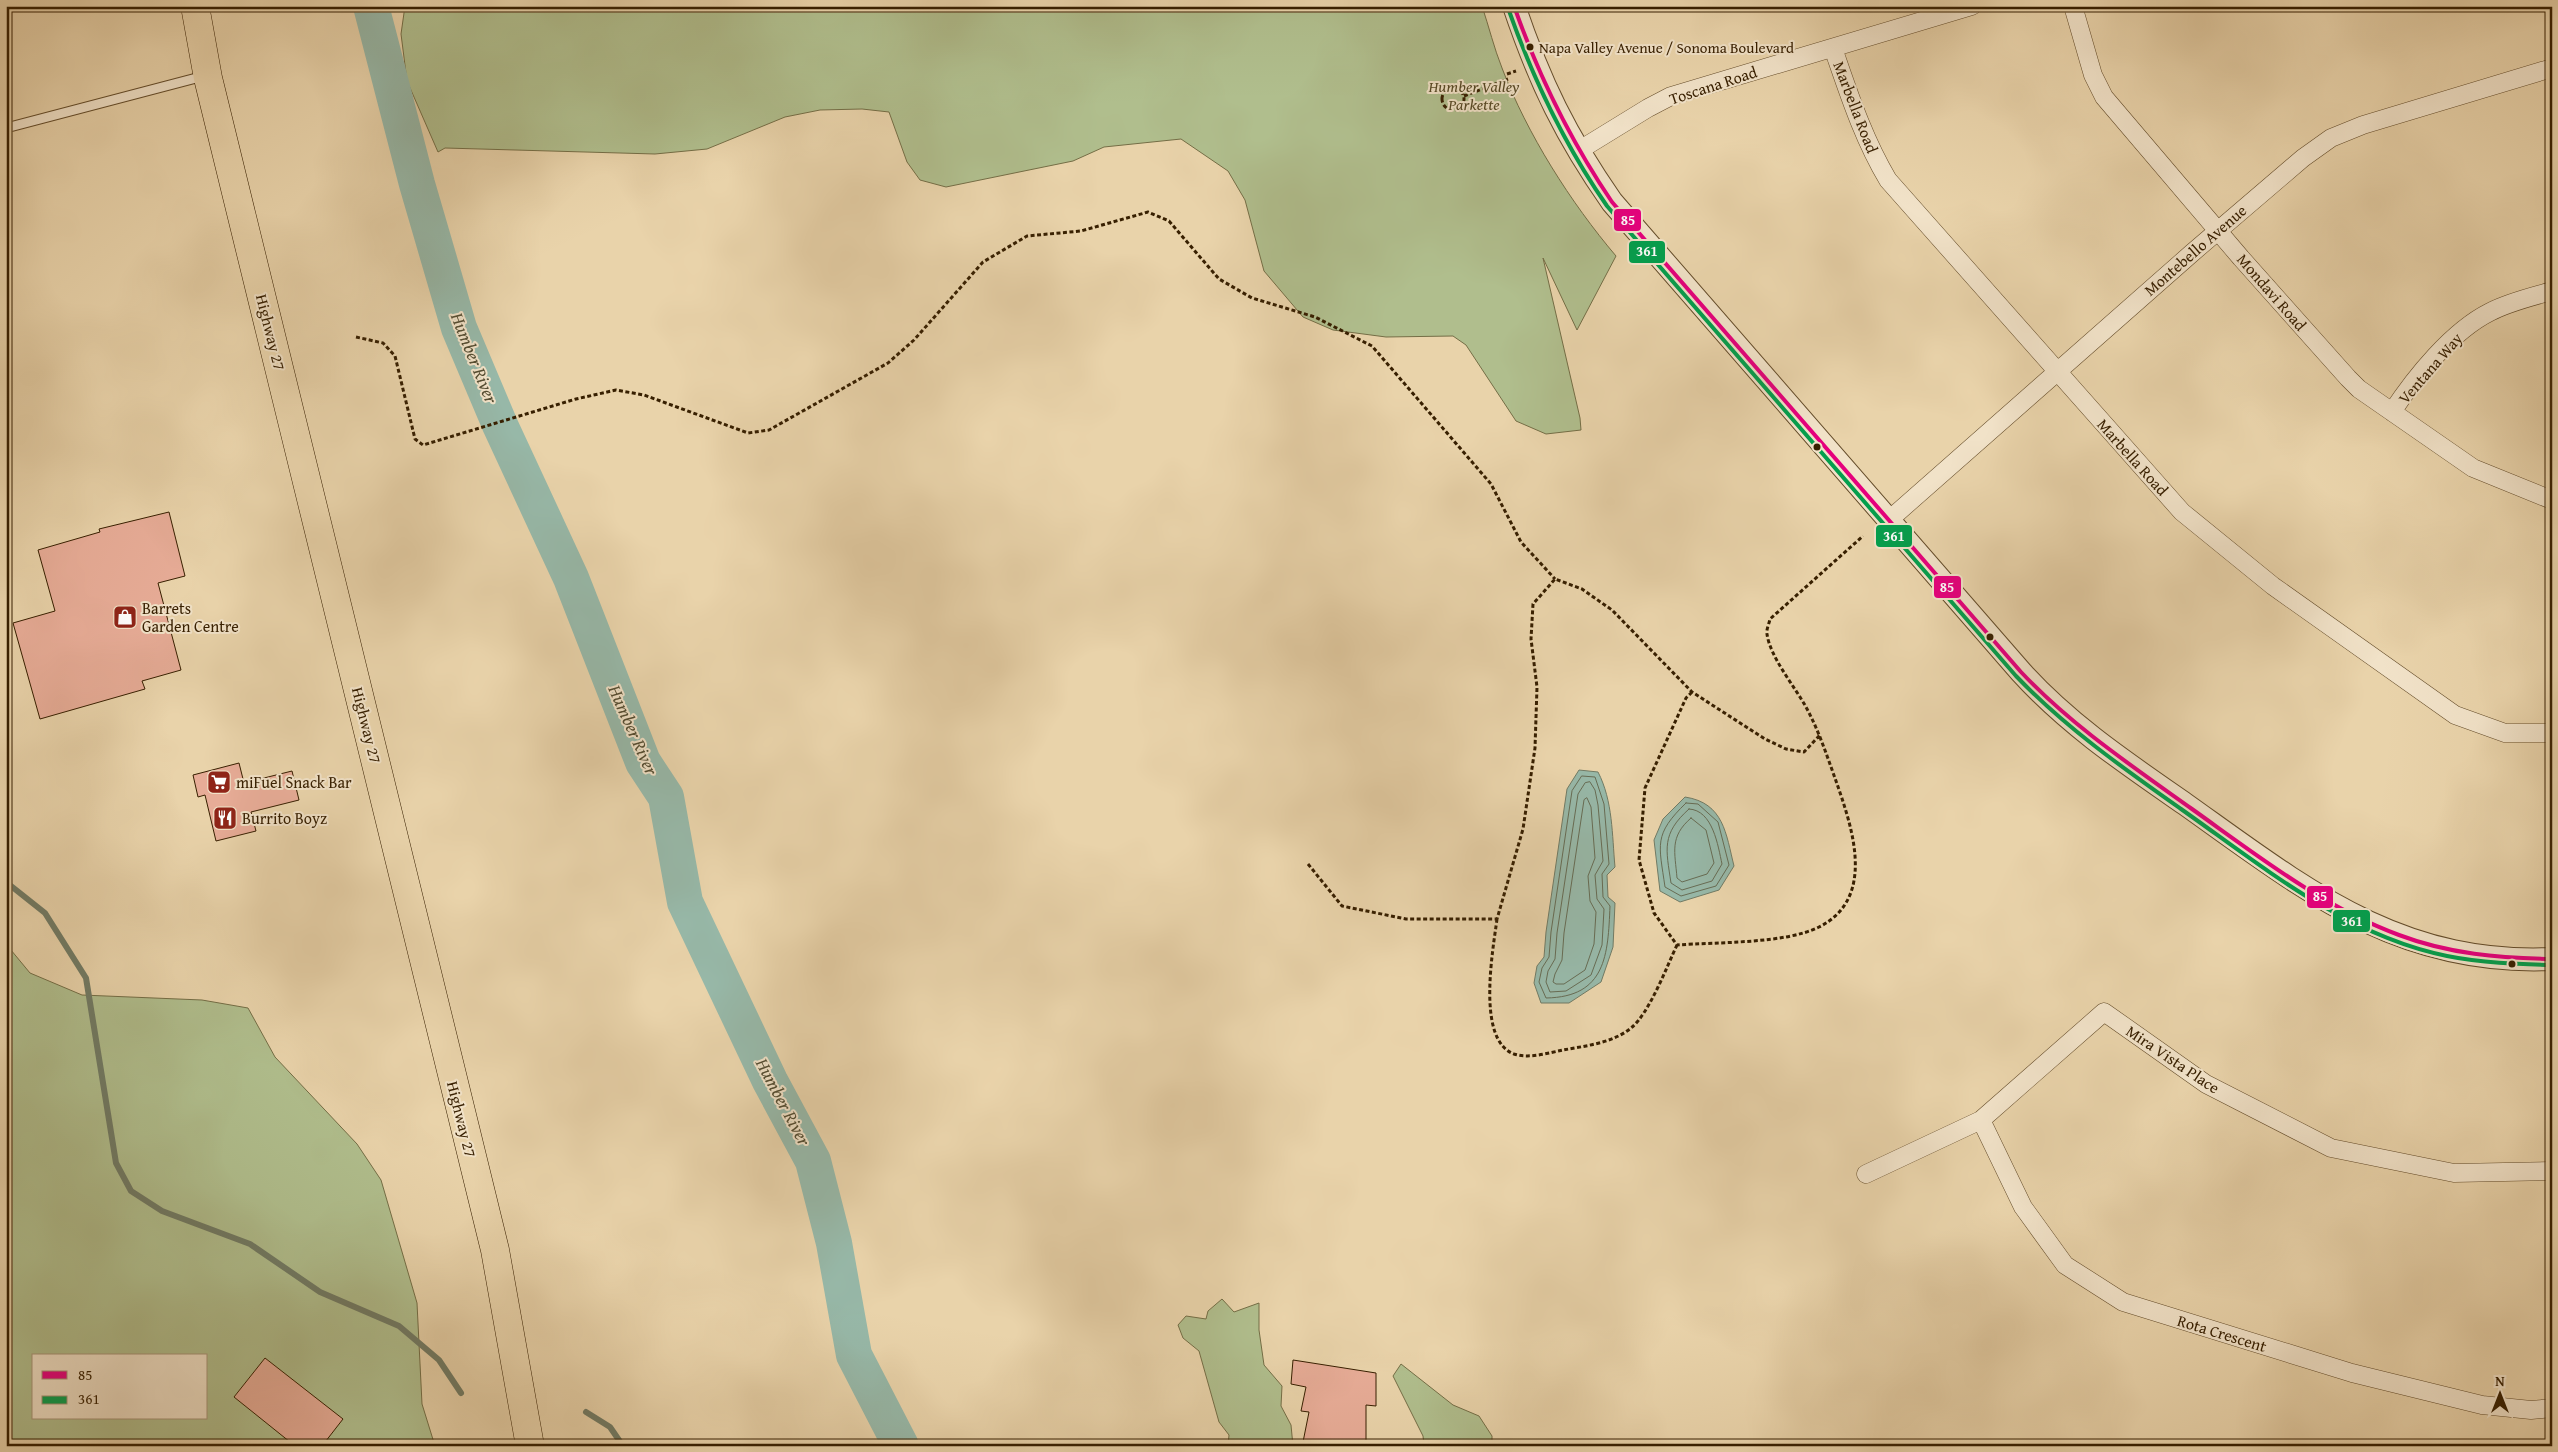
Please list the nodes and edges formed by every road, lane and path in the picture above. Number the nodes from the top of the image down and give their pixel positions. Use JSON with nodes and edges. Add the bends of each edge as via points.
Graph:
{"nodes":[{"id":1,"x":195,"y":6,"type":"edge"},
{"id":2,"x":1514,"y":6,"type":"edge"},
{"id":3,"x":1972,"y":6,"type":"edge"},
{"id":4,"x":2073,"y":6,"type":"edge"},
{"id":5,"x":1833,"y":48,"type":"junction"},
{"id":6,"x":2552,"y":68,"type":"edge"},
{"id":7,"x":1517,"y":70,"type":"dead end"},
{"id":8,"x":208,"y":75,"type":"junction"},
{"id":9,"x":1464,"y":96,"type":"junction"},
{"id":10,"x":6,"y":128,"type":"edge"},
{"id":11,"x":1578,"y":151,"type":"junction"},
{"id":12,"x":2218,"y":230,"type":"junction"},
{"id":13,"x":2552,"y":291,"type":"edge"},
{"id":14,"x":356,"y":337,"type":"dead end"},
{"id":15,"x":2056,"y":371,"type":"junction"},
{"id":16,"x":2392,"y":412,"type":"junction"},
{"id":17,"x":2552,"y":500,"type":"edge"},
{"id":18,"x":1889,"y":520,"type":"junction"},
{"id":19,"x":1863,"y":536,"type":"dead end"},
{"id":20,"x":1555,"y":580,"type":"junction"},
{"id":21,"x":1692,"y":692,"type":"junction"},
{"id":22,"x":2552,"y":733,"type":"edge"},
{"id":23,"x":1820,"y":734,"type":"junction"},
{"id":24,"x":1308,"y":864,"type":"dead end"},
{"id":25,"x":1497,"y":919,"type":"junction"},
{"id":26,"x":1677,"y":945,"type":"junction"},
{"id":27,"x":2552,"y":959,"type":"edge"},
{"id":28,"x":1982,"y":1120,"type":"junction"},
{"id":29,"x":2552,"y":1171,"type":"edge"},
{"id":30,"x":1866,"y":1174,"type":"dead end"},
{"id":31,"x":2552,"y":1408,"type":"edge"},
{"id":32,"x":530,"y":1446,"type":"edge"}],
"edges":[{"from":1,"to":8,"type":"main road","name":"Highway 27"},
{"from":2,"to":11,"type":"street","via":[[1553,108]]},
{"from":3,"to":5,"type":"street","name":"Toscana Road"},
{"from":4,"to":12,"type":"street","name":"Mondavi Road","via":[[2092,75],[2104,97]]},
{"from":5,"to":11,"type":"street","name":"Toscana Road","via":[[1671,96]]},
{"from":5,"to":15,"type":"street","name":"Marbella Road","via":[[1858,122],[1888,180]]},
{"from":6,"to":12,"type":"street","name":"Montebello Avenue","via":[[2363,125],[2331,138]]},
{"from":7,"to":9,"type":"path"},
{"from":8,"to":10,"type":"lane"},
{"from":8,"to":32,"type":"main road","name":"Highway 27","via":[[495,1250]]},
{"from":9,"to":9,"type":"path","via":[[1454,88],[1444,93],[1442,100],[1447,108],[1457,110],[1462,106]]},
{"from":11,"to":18,"type":"street","via":[[1612,202],[1644,240]]},
{"from":12,"to":15,"type":"street","name":"Montebello Avenue"},
{"from":12,"to":16,"type":"street","name":"Mondavi Road","via":[[2348,378]]},
{"from":13,"to":16,"type":"street","name":"Ventana Way","via":[[2508,304],[2472,322],[2454,337]]},
{"from":14,"to":20,"type":"path","via":[[383,343],[395,356],[414,439],[423,445],[616,390],[644,395],[748,433],[769,430],[888,363],[914,340],[983,262],[1027,236],[1080,231],[1148,212],[1169,221],[1219,279],[1252,298],[1315,317],[1372,346],[1491,484],[1521,542]]},
{"from":15,"to":18,"type":"street","name":"Montebello Avenue"},
{"from":15,"to":22,"type":"street","name":"Marbella Road","via":[[2182,512],[2273,586],[2455,714],[2505,733]]},
{"from":16,"to":17,"type":"street","name":"Mondavi Road","via":[[2473,468]]},
{"from":18,"to":27,"type":"street","via":[[2021,672],[2067,718],[2116,757],[2271,865],[2333,906],[2403,937],[2491,958]]},
{"from":19,"to":23,"type":"path","via":[[1770,620],[1767,634],[1776,658]]},
{"from":20,"to":21,"type":"path","via":[[1582,590],[1612,610]]},
{"from":20,"to":25,"type":"path","via":[[1533,604],[1531,639],[1537,687],[1535,748],[1523,829]]},
{"from":21,"to":23,"type":"path","via":[[1786,749],[1804,752]]},
{"from":21,"to":26,"type":"path","via":[[1686,698],[1645,788],[1639,860],[1654,913]]},
{"from":23,"to":26,"type":"path","via":[[1856,851],[1854,883],[1837,915],[1819,927],[1788,935]]},
{"from":24,"to":25,"type":"path","via":[[1342,906],[1406,919]]},
{"from":25,"to":26,"type":"path","via":[[1489,975],[1493,1030],[1501,1047],[1515,1054],[1537,1056],[1603,1042],[1631,1028],[1647,1006]]},
{"from":28,"to":29,"type":"street","name":"Mira Vista Place","via":[[2104,1012],[2206,1084],[2331,1148],[2454,1173]]},
{"from":28,"to":30,"type":"street","name":"Mira Vista Place"},
{"from":28,"to":31,"type":"street","name":"Rota Crescent","via":[[2024,1207],[2065,1265],[2123,1302],[2352,1374],[2472,1403],[2531,1410]]}]}
